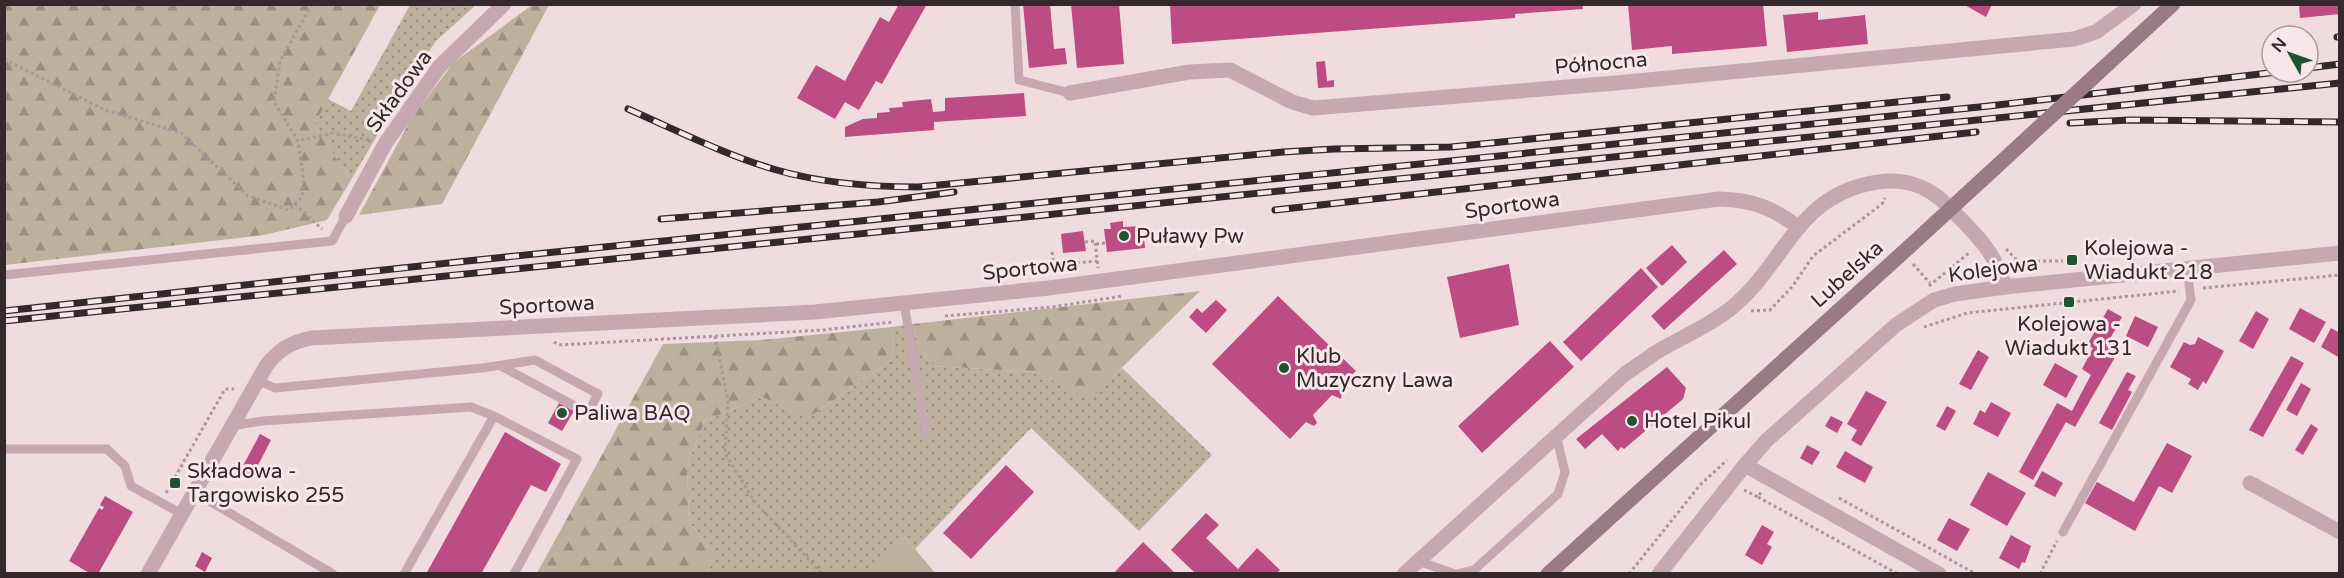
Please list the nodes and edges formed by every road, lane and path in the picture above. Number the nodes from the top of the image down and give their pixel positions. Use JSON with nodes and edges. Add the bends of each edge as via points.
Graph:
{"nodes":[{"id":1,"x":312,"y":4,"type":"edge"},
{"id":2,"x":504,"y":4,"type":"edge"},
{"id":3,"x":1015,"y":4,"type":"edge"},
{"id":4,"x":2134,"y":4,"type":"edge"},
{"id":5,"x":2173,"y":4,"type":"edge"},
{"id":6,"x":4,"y":59,"type":"edge"},
{"id":7,"x":1070,"y":93,"type":"joint"},
{"id":8,"x":298,"y":141,"type":"junction"},
{"id":9,"x":385,"y":144,"type":"junction"},
{"id":10,"x":1885,"y":181,"type":"junction"},
{"id":11,"x":295,"y":204,"type":"junction"},
{"id":12,"x":346,"y":216,"type":"joint"},
{"id":13,"x":1798,"y":227,"type":"junction"},
{"id":14,"x":337,"y":235,"type":"junction"},
{"id":15,"x":1982,"y":241,"type":"junction"},
{"id":16,"x":1085,"y":242,"type":"dead end"},
{"id":17,"x":1106,"y":243,"type":"dead end"},
{"id":18,"x":1095,"y":244,"type":"junction"},
{"id":19,"x":2004,"y":247,"type":"dead end"},
{"id":20,"x":1052,"y":252,"type":"dead end"},
{"id":21,"x":2340,"y":253,"type":"edge"},
{"id":22,"x":1910,"y":254,"type":"junction"},
{"id":23,"x":1097,"y":261,"type":"junction"},
{"id":24,"x":2063,"y":261,"type":"dead end"},
{"id":25,"x":2187,"y":268,"type":"junction"},
{"id":26,"x":4,"y":275,"type":"edge"},
{"id":27,"x":2340,"y":275,"type":"edge"},
{"id":28,"x":1099,"y":282,"type":"junction"},
{"id":29,"x":1930,"y":283,"type":"junction"},
{"id":30,"x":2005,"y":287,"type":"junction"},
{"id":31,"x":1929,"y":288,"type":"dead end"},
{"id":32,"x":2190,"y":290,"type":"junction"},
{"id":33,"x":904,"y":303,"type":"junction"},
{"id":34,"x":1747,"y":311,"type":"dead end"},
{"id":35,"x":1920,"y":329,"type":"dead end"},
{"id":36,"x":715,"y":336,"type":"dead end"},
{"id":37,"x":501,"y":366,"type":"junction"},
{"id":38,"x":257,"y":380,"type":"junction"},
{"id":39,"x":494,"y":416,"type":"junction"},
{"id":40,"x":231,"y":426,"type":"junction"},
{"id":41,"x":926,"y":435,"type":"dead end"},
{"id":42,"x":1556,"y":435,"type":"junction"},
{"id":43,"x":4,"y":449,"type":"edge"},
{"id":44,"x":1745,"y":465,"type":"junction"},
{"id":45,"x":1769,"y":478,"type":"junction"},
{"id":46,"x":2250,"y":483,"type":"dead end"},
{"id":47,"x":194,"y":492,"type":"junction"},
{"id":48,"x":1829,"y":492,"type":"dead end"},
{"id":49,"x":1736,"y":493,"type":"dead end"},
{"id":50,"x":1758,"y":497,"type":"junction"},
{"id":51,"x":182,"y":514,"type":"junction"},
{"id":52,"x":2063,"y":532,"type":"joint"},
{"id":53,"x":2340,"y":532,"type":"edge"},
{"id":54,"x":1418,"y":561,"type":"junction"},
{"id":55,"x":148,"y":573,"type":"edge"},
{"id":56,"x":333,"y":573,"type":"edge"},
{"id":57,"x":404,"y":573,"type":"edge"},
{"id":58,"x":514,"y":573,"type":"edge"},
{"id":59,"x":822,"y":573,"type":"edge"},
{"id":60,"x":1404,"y":573,"type":"edge"},
{"id":61,"x":1456,"y":573,"type":"edge"},
{"id":62,"x":1548,"y":573,"type":"edge"},
{"id":63,"x":1659,"y":573,"type":"edge"},
{"id":64,"x":1898,"y":573,"type":"edge"},
{"id":65,"x":1939,"y":573,"type":"edge"},
{"id":66,"x":1976,"y":573,"type":"edge"},
{"id":67,"x":2040,"y":573,"type":"edge"}],
"edges":[{"from":1,"to":8,"type":"path","via":[[280,61],[274,102]]},
{"from":2,"to":9,"type":"street","name":"Składowa","via":[[439,67]]},
{"from":3,"to":7,"type":"lane","via":[[1019,80]]},
{"from":4,"to":7,"type":"street","name":"Północna","via":[[2096,32],[2074,39],[1593,85],[1313,108],[1292,102],[1230,70],[1189,72]]},
{"from":5,"to":22,"type":"main road","name":"Lubelska","bridge":true},
{"from":6,"to":11,"type":"path","via":[[105,110],[181,132],[248,196],[289,210]]},
{"from":8,"to":9,"type":"path","via":[[333,133]]},
{"from":8,"to":11,"type":"path","via":[[304,182],[302,197]]},
{"from":9,"to":12,"type":"street","name":"Składowa"},
{"from":10,"to":13,"type":"street","via":[[1833,197]]},
{"from":10,"to":15,"type":"street","via":[[1924,186]]},
{"from":10,"to":34,"type":"path","via":[[1882,204],[1813,256],[1770,310]]},
{"from":11,"to":14,"type":"path","via":[[326,232]]},
{"from":12,"to":14,"type":"lane"},
{"from":13,"to":28,"type":"street","name":"Sportowa","via":[[1758,203],[1719,199]]},
{"from":13,"to":42,"type":"street","via":[[1731,308],[1625,374]]},
{"from":14,"to":26,"type":"lane","via":[[332,241]]},
{"from":15,"to":29,"type":"path"},
{"from":15,"to":30,"type":"street","via":[[1992,253]]},
{"from":16,"to":18,"type":"path"},
{"from":17,"to":18,"type":"path"},
{"from":18,"to":23,"type":"path"},
{"from":19,"to":24,"type":"path","via":[[2018,261]]},
{"from":20,"to":23,"type":"path","via":[[1054,265]]},
{"from":21,"to":25,"type":"street","name":"Kolejowa"},
{"from":22,"to":29,"type":"path"},
{"from":22,"to":62,"type":"main road","name":"Lubelska"},
{"from":23,"to":28,"type":"path"},
{"from":25,"to":30,"type":"street","name":"Kolejowa"},
{"from":25,"to":32,"type":"lane"},
{"from":27,"to":32,"type":"path"},
{"from":28,"to":33,"type":"street","name":"Sportowa"},
{"from":29,"to":31,"type":"path"},
{"from":30,"to":44,"type":"street","name":"Kolejowa","via":[[1934,300],[1896,325],[1788,421]]},
{"from":32,"to":35,"type":"path","via":[[1967,314]]},
{"from":32,"to":52,"type":"lane","via":[[2191,300]]},
{"from":33,"to":38,"type":"street","name":"Sportowa","via":[[803,313],[310,338],[284,347]]},
{"from":33,"to":41,"type":"lane"},
{"from":36,"to":59,"type":"path","via":[[729,401],[725,453],[754,501]]},
{"from":37,"to":37,"type":"lane","via":[[536,360],[597,394],[588,413]]},
{"from":37,"to":38,"type":"lane","via":[[275,388]]},
{"from":38,"to":40,"type":"street"},
{"from":39,"to":40,"type":"lane","via":[[471,407]]},
{"from":39,"to":57,"type":"lane"},
{"from":39,"to":58,"type":"lane","via":[[577,459]]},
{"from":40,"to":47,"type":"street"},
{"from":42,"to":54,"type":"street"},
{"from":42,"to":61,"type":"lane","via":[[1565,472],[1558,494],[1474,570]]},
{"from":43,"to":51,"type":"lane","via":[[107,449],[124,466],[131,486]]},
{"from":44,"to":45,"type":"street"},
{"from":44,"to":63,"type":"street","name":"Kolejowa"},
{"from":45,"to":50,"type":"path"},
{"from":45,"to":65,"type":"street"},
{"from":46,"to":53,"type":"street"},
{"from":47,"to":51,"type":"street"},
{"from":47,"to":56,"type":"lane"},
{"from":48,"to":66,"type":"path"},
{"from":49,"to":50,"type":"path","via":[[1743,489]]},
{"from":50,"to":64,"type":"path"},
{"from":51,"to":55,"type":"street"},
{"from":52,"to":67,"type":"path"},
{"from":54,"to":60,"type":"street"},
{"from":54,"to":61,"type":"lane"}]}
